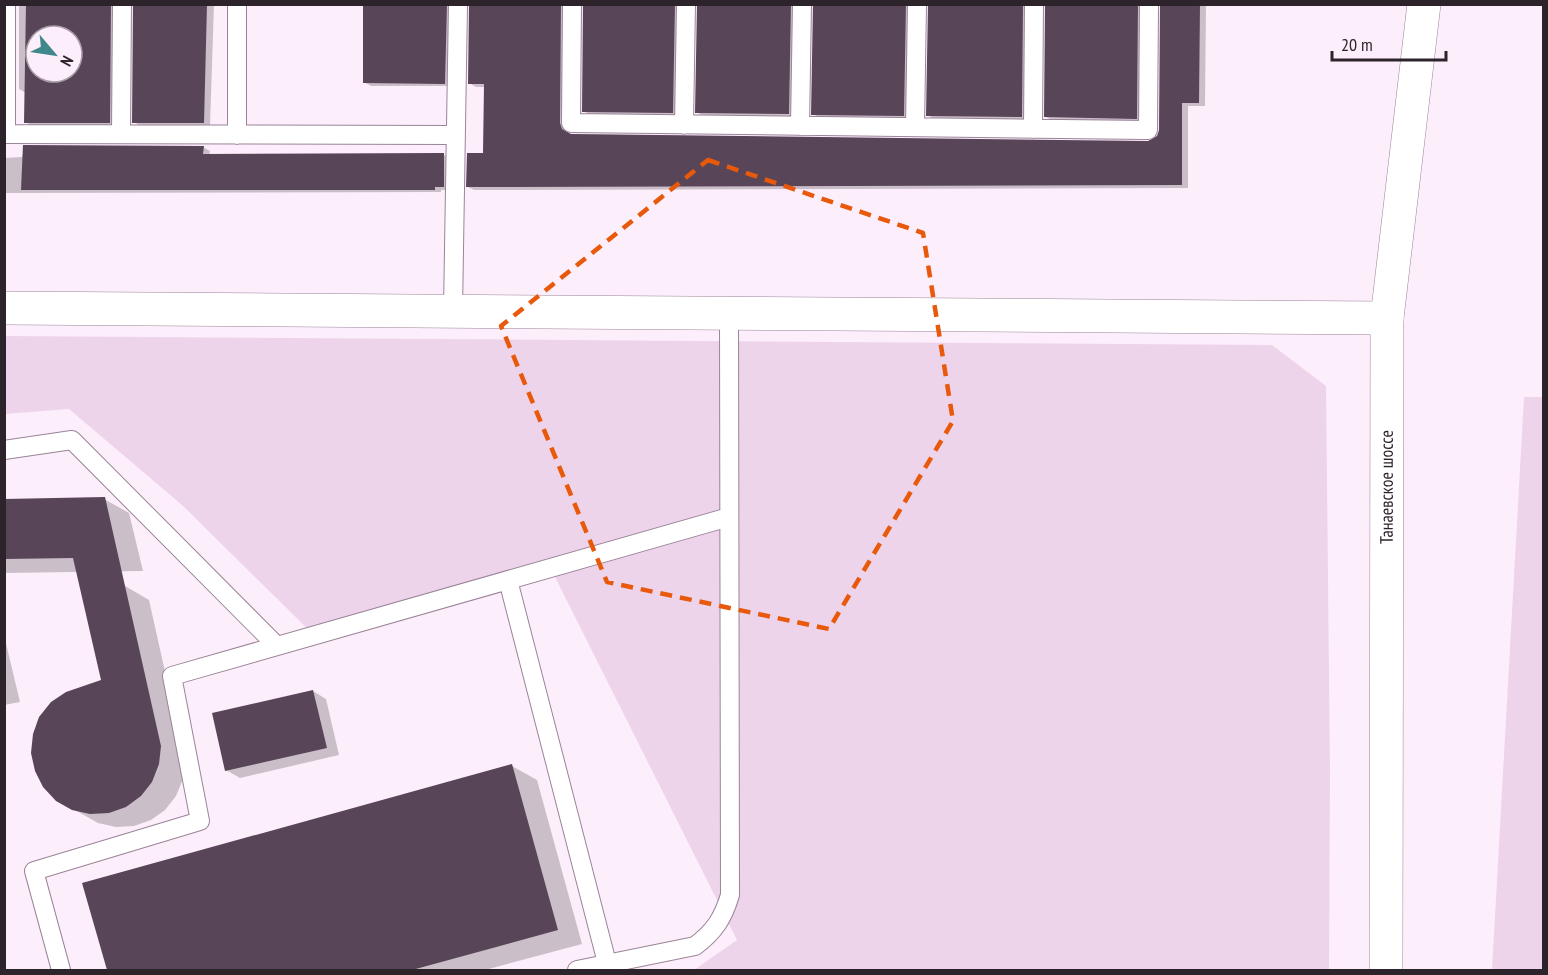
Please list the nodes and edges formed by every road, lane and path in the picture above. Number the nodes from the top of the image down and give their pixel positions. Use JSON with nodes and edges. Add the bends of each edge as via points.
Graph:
{"nodes":[{"id":1,"x":6,"y":4,"type":"edge"},
{"id":2,"x":122,"y":4,"type":"edge"},
{"id":3,"x":237,"y":4,"type":"edge"},
{"id":4,"x":458,"y":4,"type":"edge"},
{"id":5,"x":572,"y":4,"type":"edge"},
{"id":6,"x":686,"y":4,"type":"edge"},
{"id":7,"x":802,"y":4,"type":"edge"},
{"id":8,"x":917,"y":4,"type":"edge"},
{"id":9,"x":1034,"y":4,"type":"edge"},
{"id":10,"x":1149,"y":4,"type":"edge"},
{"id":11,"x":1424,"y":4,"type":"edge"},
{"id":12,"x":684,"y":125,"type":"junction"},
{"id":13,"x":800,"y":126,"type":"junction"},
{"id":14,"x":915,"y":127,"type":"junction"},
{"id":15,"x":1032,"y":129,"type":"junction"},
{"id":16,"x":5,"y":134,"type":"edge"},
{"id":17,"x":121,"y":134,"type":"junction"},
{"id":18,"x":237,"y":135,"type":"junction"},
{"id":19,"x":455,"y":135,"type":"junction"},
{"id":20,"x":4,"y":308,"type":"edge"},
{"id":21,"x":453,"y":311,"type":"junction"},
{"id":22,"x":729,"y":314,"type":"junction"},
{"id":23,"x":1387,"y":318,"type":"junction"},
{"id":24,"x":4,"y":450,"type":"edge"},
{"id":25,"x":729,"y":517,"type":"junction"},
{"id":26,"x":508,"y":580,"type":"junction"},
{"id":27,"x":278,"y":646,"type":"junction"},
{"id":28,"x":608,"y":963,"type":"junction"},
{"id":29,"x":61,"y":970,"type":"edge"},
{"id":30,"x":577,"y":970,"type":"edge"},
{"id":31,"x":1386,"y":970,"type":"edge"}],
"edges":[{"from":1,"to":16,"type":"lane"},
{"from":2,"to":17,"type":"lane"},
{"from":3,"to":18,"type":"lane"},
{"from":4,"to":19,"type":"lane"},
{"from":5,"to":12,"type":"lane","via":[[571,123]]},
{"from":6,"to":12,"type":"lane"},
{"from":7,"to":13,"type":"lane"},
{"from":8,"to":14,"type":"lane"},
{"from":9,"to":15,"type":"lane"},
{"from":10,"to":15,"type":"lane","via":[[1148,130]]},
{"from":11,"to":23,"type":"street","name":"Танаевское шоссе"},
{"from":12,"to":13,"type":"lane"},
{"from":13,"to":14,"type":"lane"},
{"from":14,"to":15,"type":"lane"},
{"from":16,"to":17,"type":"lane"},
{"from":17,"to":18,"type":"lane"},
{"from":18,"to":19,"type":"lane"},
{"from":19,"to":21,"type":"lane"},
{"from":20,"to":21,"type":"street"},
{"from":21,"to":22,"type":"street"},
{"from":22,"to":23,"type":"street"},
{"from":22,"to":25,"type":"lane"},
{"from":23,"to":31,"type":"street","name":"Танаевское шоссе"},
{"from":24,"to":27,"type":"lane","via":[[72,440]]},
{"from":25,"to":26,"type":"lane"},
{"from":25,"to":28,"type":"lane","via":[[730,895],[724,917],[696,946]]},
{"from":26,"to":27,"type":"lane"},
{"from":26,"to":28,"type":"lane"},
{"from":27,"to":29,"type":"lane","via":[[172,676],[200,821],[34,871]]},
{"from":28,"to":30,"type":"lane"}]}
